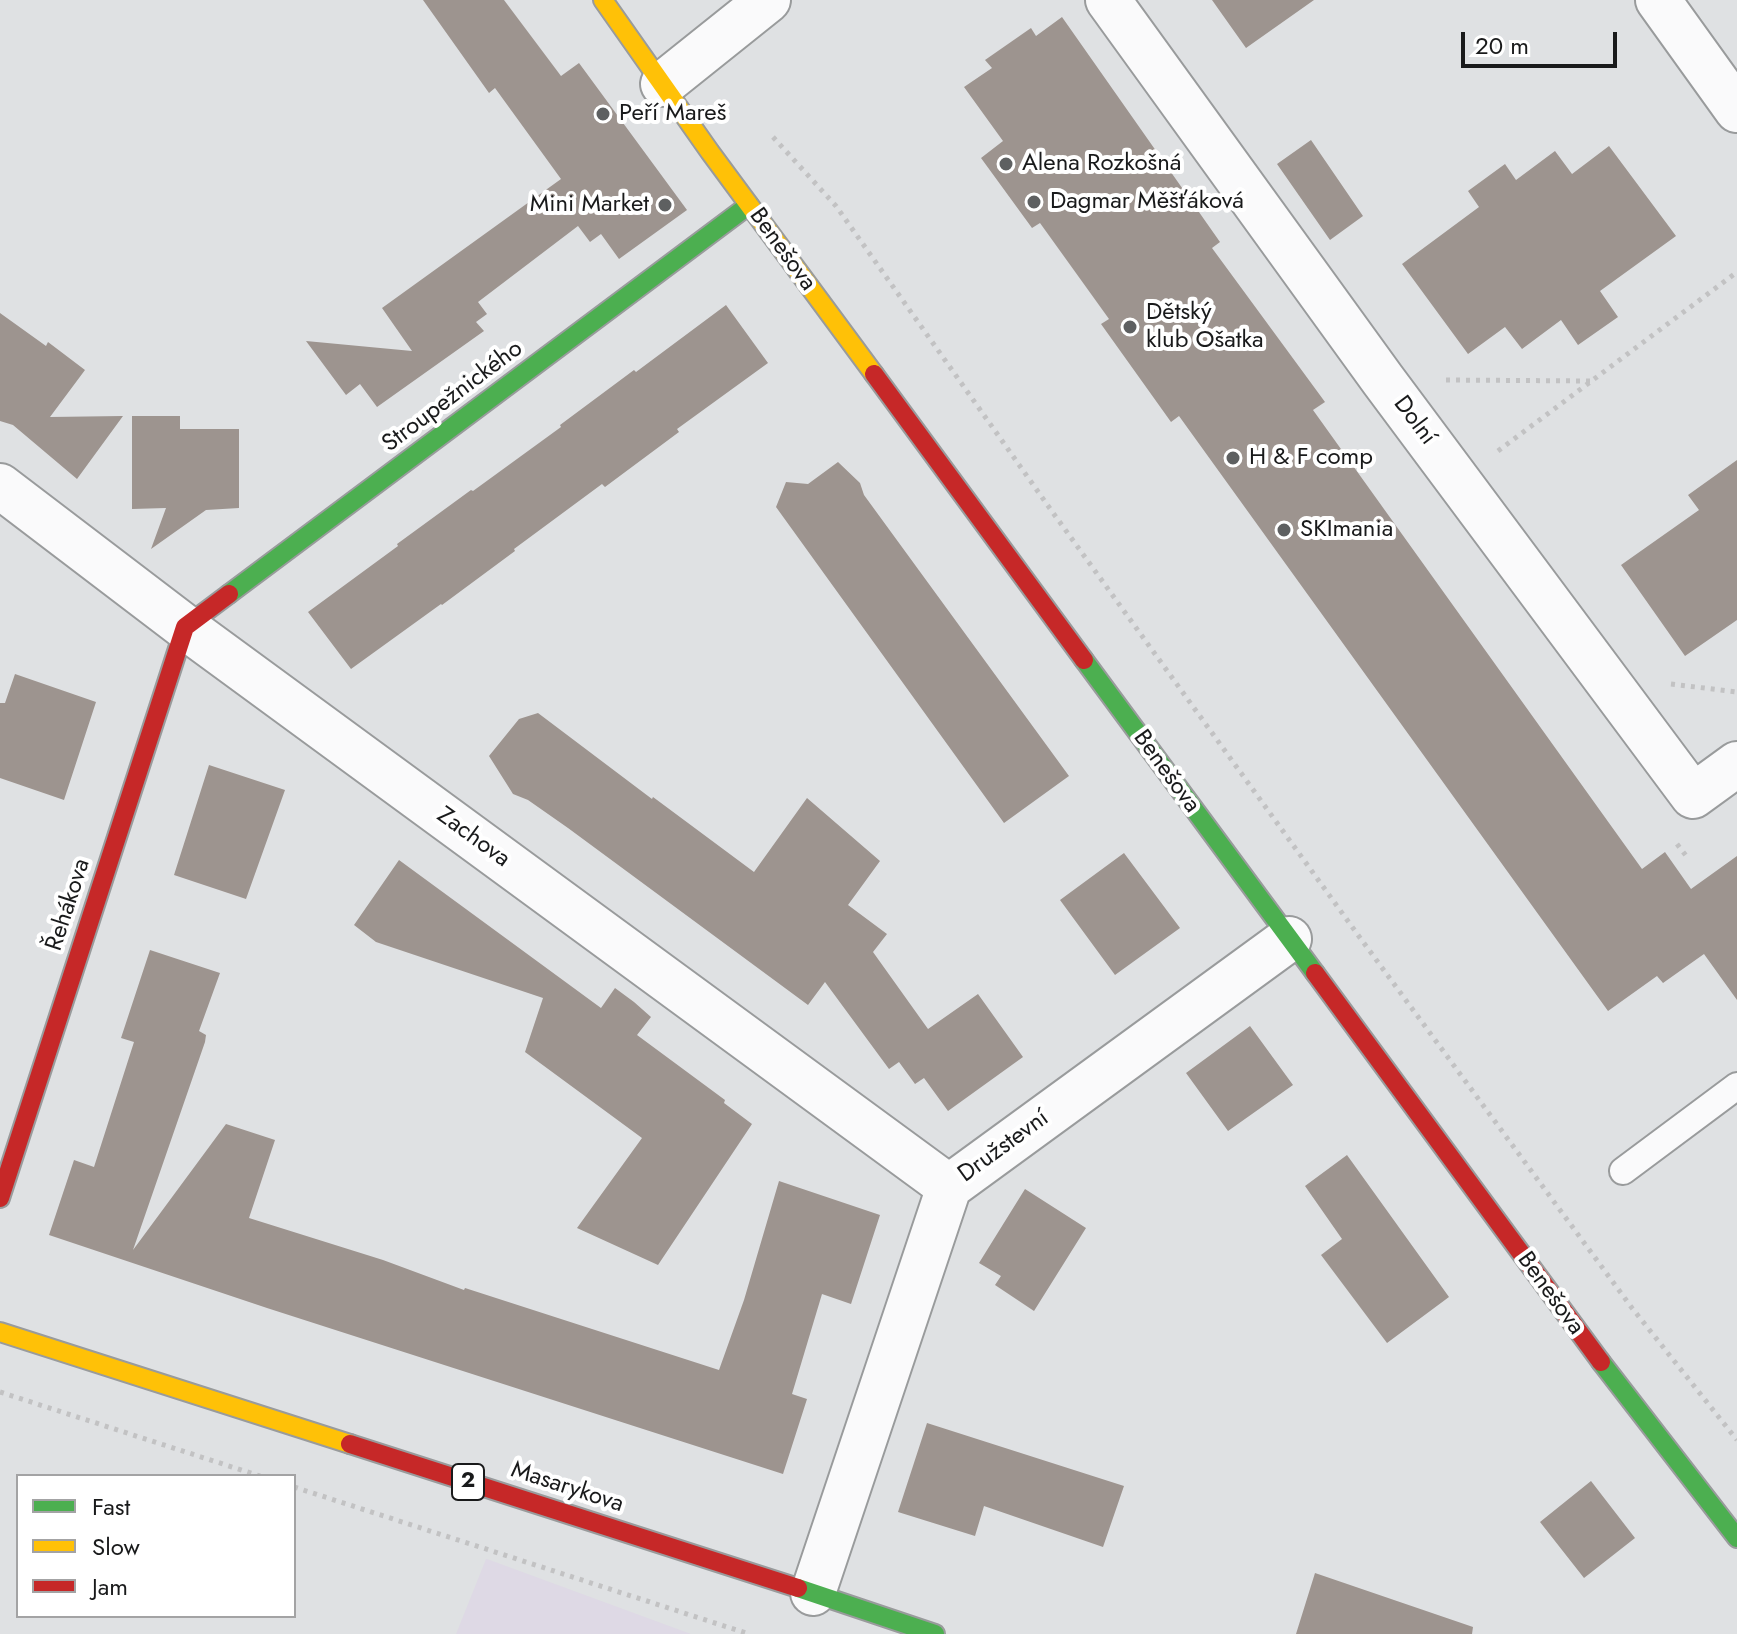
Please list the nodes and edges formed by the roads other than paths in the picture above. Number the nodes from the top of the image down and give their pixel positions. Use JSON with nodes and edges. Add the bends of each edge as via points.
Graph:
{"nodes":[{"id":1,"x":603,"y":0,"type":"edge"},
{"id":2,"x":768,"y":0,"type":"edge"},
{"id":3,"x":1108,"y":0,"type":"edge"},
{"id":4,"x":1658,"y":0,"type":"edge"},
{"id":5,"x":663,"y":84,"type":"junction"},
{"id":6,"x":1737,"y":110,"type":"edge"},
{"id":7,"x":749,"y":205,"type":"junction"},
{"id":8,"x":0,"y":486,"type":"edge"},
{"id":9,"x":185,"y":627,"type":"junction"},
{"id":10,"x":1737,"y":764,"type":"edge"},
{"id":11,"x":1289,"y":939,"type":"junction"},
{"id":12,"x":1737,"y":1086,"type":"edge"},
{"id":13,"x":1623,"y":1171,"type":"dead end"},
{"id":14,"x":949,"y":1187,"type":"junction"},
{"id":15,"x":0,"y":1198,"type":"edge"},
{"id":16,"x":0,"y":1332,"type":"edge"},
{"id":17,"x":1737,"y":1538,"type":"edge"},
{"id":18,"x":813,"y":1593,"type":"junction"},
{"id":19,"x":935,"y":1634,"type":"edge"}],
"edges":[{"from":1,"to":5,"type":"street","name":"Benešova"},
{"from":2,"to":5,"type":"street"},
{"from":3,"to":10,"type":"street","name":"Dolní","via":[[1693,796]]},
{"from":4,"to":6,"type":"street"},
{"from":5,"to":7,"type":"street","name":"Benešova"},
{"from":7,"to":9,"type":"street","name":"Stroupežnického"},
{"from":7,"to":11,"type":"street","name":"Benešova"},
{"from":8,"to":9,"type":"street","name":"Zachova"},
{"from":9,"to":14,"type":"street","name":"Zachova"},
{"from":9,"to":15,"type":"street","name":"Řehákova"},
{"from":11,"to":14,"type":"street","name":"Družstevní"},
{"from":11,"to":17,"type":"street","name":"Benešova"},
{"from":12,"to":13,"type":"lane"},
{"from":14,"to":18,"type":"street","name":"Družstevní"},
{"from":16,"to":18,"type":"street","name":"Masarykova","number":"2"},
{"from":18,"to":19,"type":"street","name":"Masarykova","number":"2"}]}
